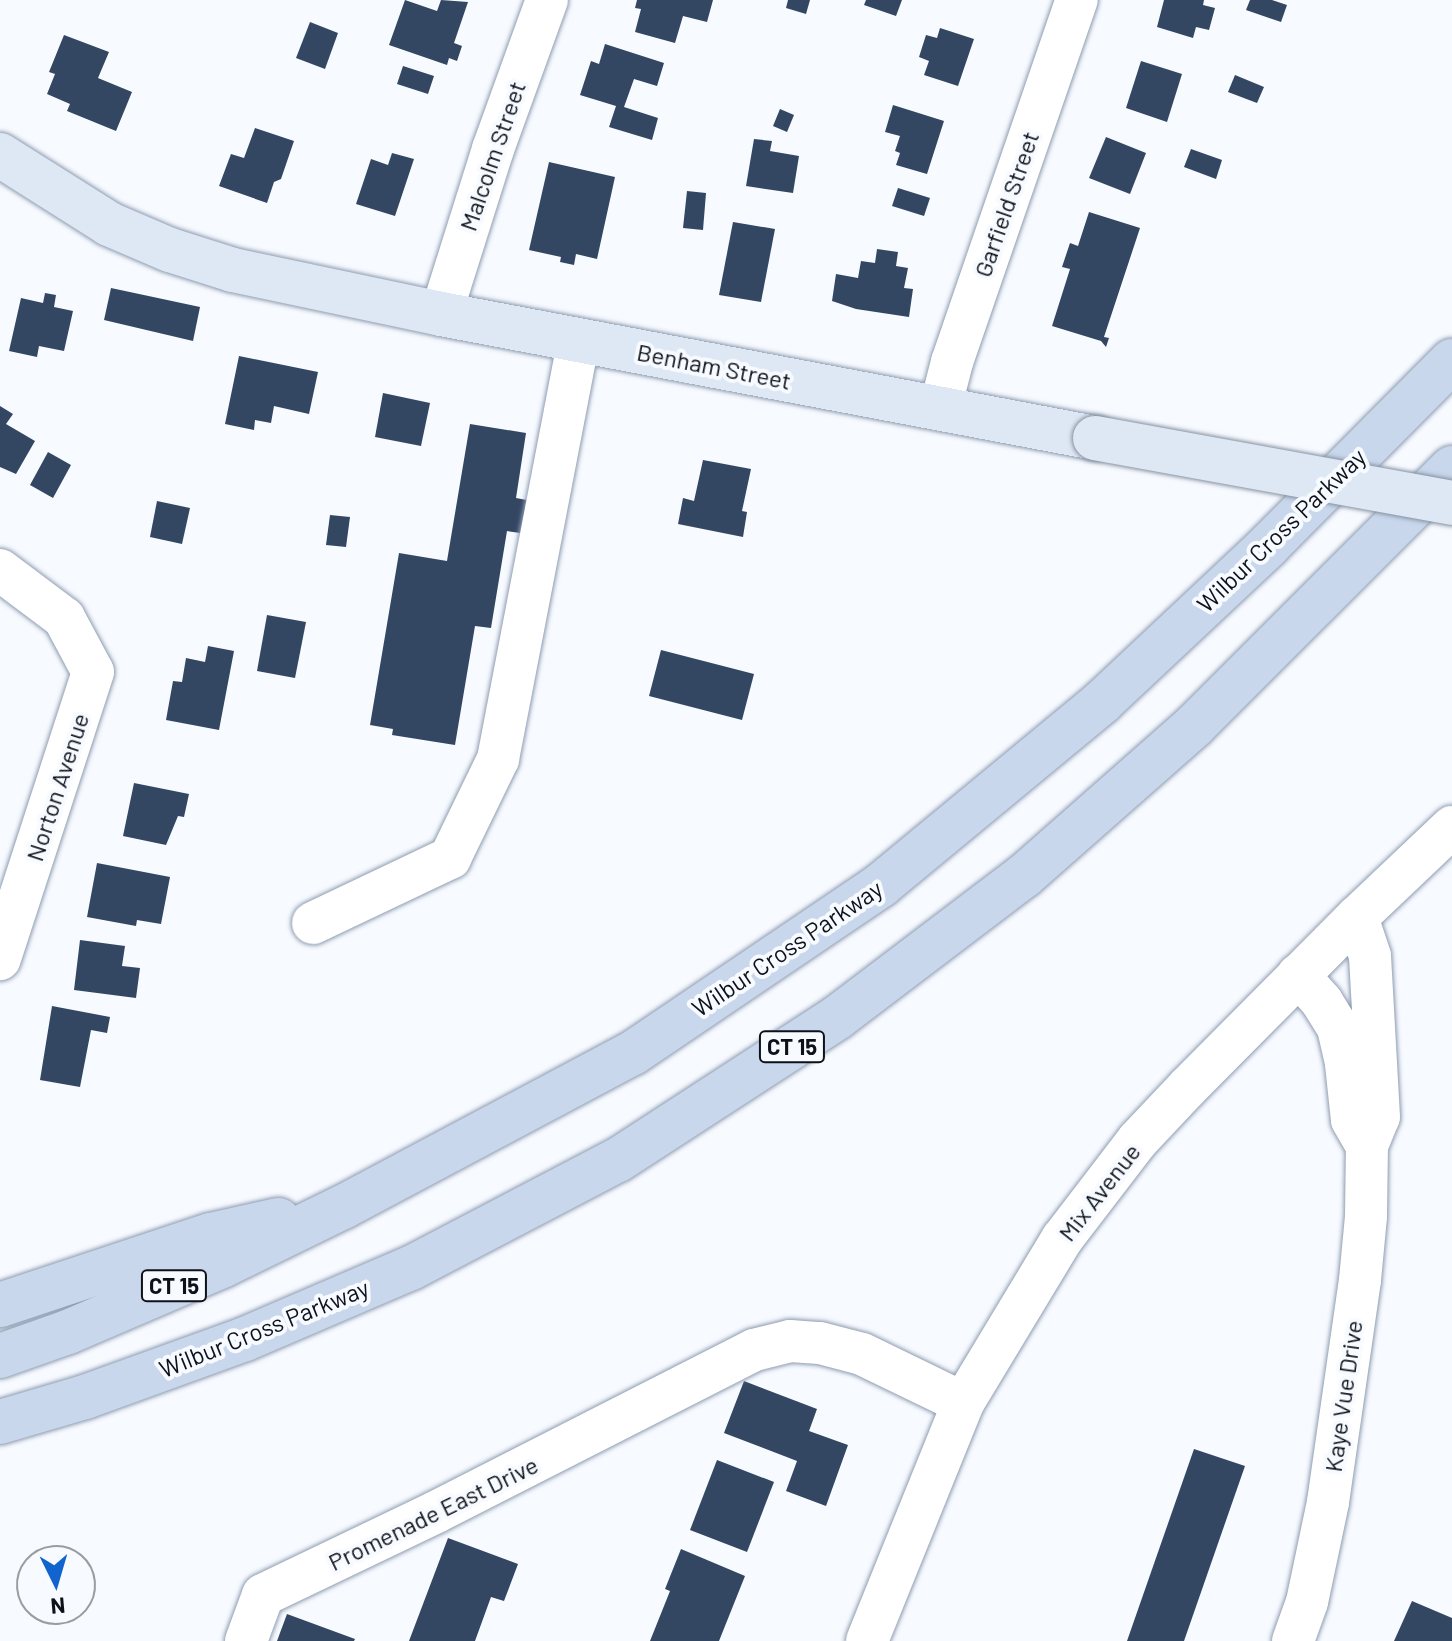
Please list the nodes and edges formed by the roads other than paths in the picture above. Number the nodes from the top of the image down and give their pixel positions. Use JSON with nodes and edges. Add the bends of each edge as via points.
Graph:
{"nodes":[{"id":1,"x":547,"y":0,"type":"edge"},
{"id":2,"x":1077,"y":0,"type":"edge"},
{"id":3,"x":0,"y":155,"type":"edge"},
{"id":4,"x":441,"y":314,"type":"junction"},
{"id":5,"x":579,"y":340,"type":"junction"},
{"id":6,"x":1452,"y":361,"type":"edge"},
{"id":7,"x":940,"y":409,"type":"junction"},
{"id":8,"x":1452,"y":468,"type":"edge"},
{"id":9,"x":1452,"y":503,"type":"edge"},
{"id":10,"x":0,"y":570,"type":"edge"},
{"id":11,"x":1452,"y":827,"type":"edge"},
{"id":12,"x":1357,"y":917,"type":"junction"},
{"id":13,"x":313,"y":923,"type":"dead end"},
{"id":14,"x":2,"y":951,"type":"edge"},
{"id":15,"x":1298,"y":975,"type":"junction"},
{"id":16,"x":1367,"y":1146,"type":"junction"},
{"id":17,"x":343,"y":1207,"type":"junction"},
{"id":18,"x":0,"y":1305,"type":"edge"},
{"id":19,"x":0,"y":1356,"type":"edge"},
{"id":20,"x":85,"y":1397,"type":"junction"},
{"id":21,"x":963,"y":1403,"type":"junction"},
{"id":22,"x":0,"y":1422,"type":"edge"},
{"id":23,"x":0,"y":1445,"type":"edge"},
{"id":24,"x":246,"y":1641,"type":"edge"},
{"id":25,"x":867,"y":1641,"type":"edge"},
{"id":26,"x":1293,"y":1641,"type":"edge"}],
"edges":[{"from":1,"to":4,"type":"street","name":"Malcolm Street","via":[[488,162]]},
{"from":2,"to":7,"type":"street","name":"Garfield Street"},
{"from":3,"to":4,"type":"main road","name":"Benham Street","via":[[109,224],[170,250],[292,284]]},
{"from":4,"to":5,"type":"main road","name":"Benham Street"},
{"from":5,"to":7,"type":"main road","name":"Benham Street"},
{"from":5,"to":13,"type":"street","via":[[498,759],[450,858]]},
{"from":6,"to":17,"type":"highway","name":"Wilbur Cross Parkway","number":"CT 15","via":[[1268,546],[1102,702],[881,885],[633,1053]]},
{"from":7,"to":9,"type":"main road","name":"Benham Street","bridge":true},
{"from":8,"to":20,"type":"highway","name":"Wilbur Cross Parkway","number":"CT 15","via":[[1194,726],[1024,876],[838,1017],[618,1160],[411,1268],[245,1339]]},
{"from":10,"to":14,"type":"street","name":"Norton Avenue","via":[[64,618],[93,672]]},
{"from":11,"to":12,"type":"street","name":"Mix Avenue"},
{"from":12,"to":15,"type":"street","name":"Mix Avenue"},
{"from":12,"to":16,"type":"street","name":"Kaye Vue Drive","via":[[1370,956],[1379,1117]]},
{"from":15,"to":16,"type":"street","name":"Kaye Vue Drive","via":[[1338,1028],[1352,1120]]},
{"from":15,"to":21,"type":"street","name":"Mix Avenue","via":[[1148,1129],[1106,1181],[1062,1239]]},
{"from":16,"to":26,"type":"street","name":"Kaye Vue Drive","via":[[1360,1280],[1328,1502],[1307,1602]]},
{"from":17,"to":18,"type":"highway","via":[[211,1235]]},
{"from":17,"to":19,"type":"highway","name":"Wilbur Cross Parkway","number":"CT 15","via":[[208,1272]]},
{"from":20,"to":22,"type":"highway","name":"Wilbur Cross Parkway","number":"CT 15"},
{"from":20,"to":23,"type":"highway"},
{"from":21,"to":24,"type":"street","name":"Promenade East Drive","via":[[862,1354],[820,1343],[790,1341],[754,1350],[263,1595]]},
{"from":21,"to":25,"type":"street","name":"Mix Avenue"}]}
